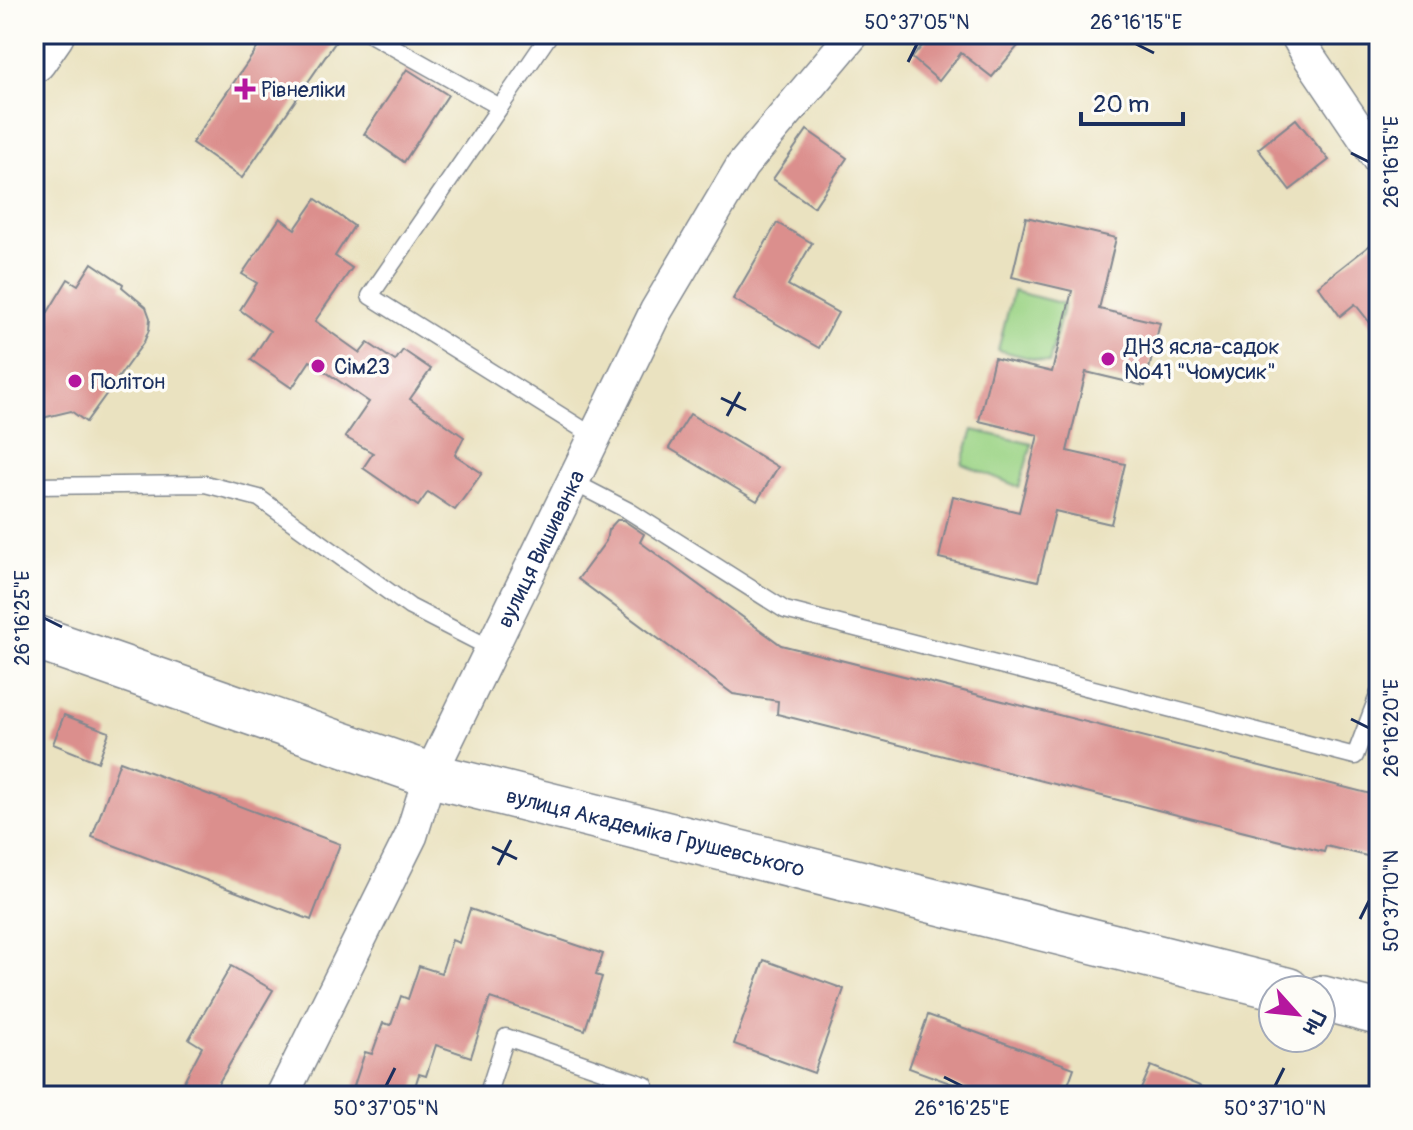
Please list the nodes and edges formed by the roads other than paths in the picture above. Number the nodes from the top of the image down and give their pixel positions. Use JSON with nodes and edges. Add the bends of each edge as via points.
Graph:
{"nodes":[{"id":1,"x":52,"y":34,"type":"edge"},
{"id":2,"x":370,"y":34,"type":"edge"},
{"id":3,"x":550,"y":34,"type":"edge"},
{"id":4,"x":853,"y":34,"type":"edge"},
{"id":5,"x":1296,"y":34,"type":"edge"},
{"id":6,"x":34,"y":60,"type":"edge"},
{"id":7,"x":500,"y":107,"type":"junction"},
{"id":8,"x":1379,"y":160,"type":"edge"},
{"id":9,"x":595,"y":437,"type":"junction"},
{"id":10,"x":573,"y":482,"type":"junction"},
{"id":11,"x":34,"y":486,"type":"edge"},
{"id":12,"x":34,"y":637,"type":"edge"},
{"id":13,"x":492,"y":649,"type":"junction"},
{"id":14,"x":1379,"y":693,"type":"edge"},
{"id":15,"x":1373,"y":724,"type":"edge"},
{"id":16,"x":430,"y":775,"type":"junction"},
{"id":17,"x":1257,"y":982,"type":"edge"},
{"id":18,"x":1337,"y":1002,"type":"edge"},
{"id":19,"x":1379,"y":1013,"type":"edge"},
{"id":20,"x":645,"y":1085,"type":"dead end"},
{"id":21,"x":282,"y":1096,"type":"edge"},
{"id":22,"x":487,"y":1096,"type":"edge"}],
"edges":[{"from":1,"to":6,"type":"main road"},
{"from":2,"to":7,"type":"lane"},
{"from":3,"to":7,"type":"lane"},
{"from":4,"to":9,"type":"street","name":"вулиця Вишиванка","via":[[742,166],[656,311]]},
{"from":5,"to":8,"type":"street"},
{"from":7,"to":9,"type":"lane","via":[[370,296]]},
{"from":9,"to":10,"type":"street","name":"вулиця Вишиванка"},
{"from":10,"to":13,"type":"street","name":"вулиця Вишиванка"},
{"from":10,"to":15,"type":"lane","via":[[629,511],[785,610],[1355,756]]},
{"from":11,"to":13,"type":"lane","via":[[205,484],[259,498],[410,607]]},
{"from":12,"to":16,"type":"main road","name":"вулиця Академіка Грушевського"},
{"from":13,"to":16,"type":"street","name":"вулиця Вишиванка"},
{"from":14,"to":15,"type":"lane"},
{"from":16,"to":17,"type":"main road","name":"вулиця Академіка Грушевського"},
{"from":16,"to":21,"type":"street","name":"вулиця Вишиванка","via":[[411,836]]},
{"from":18,"to":19,"type":"main road"},
{"from":20,"to":22,"type":"lane","via":[[506,1037]]}]}
